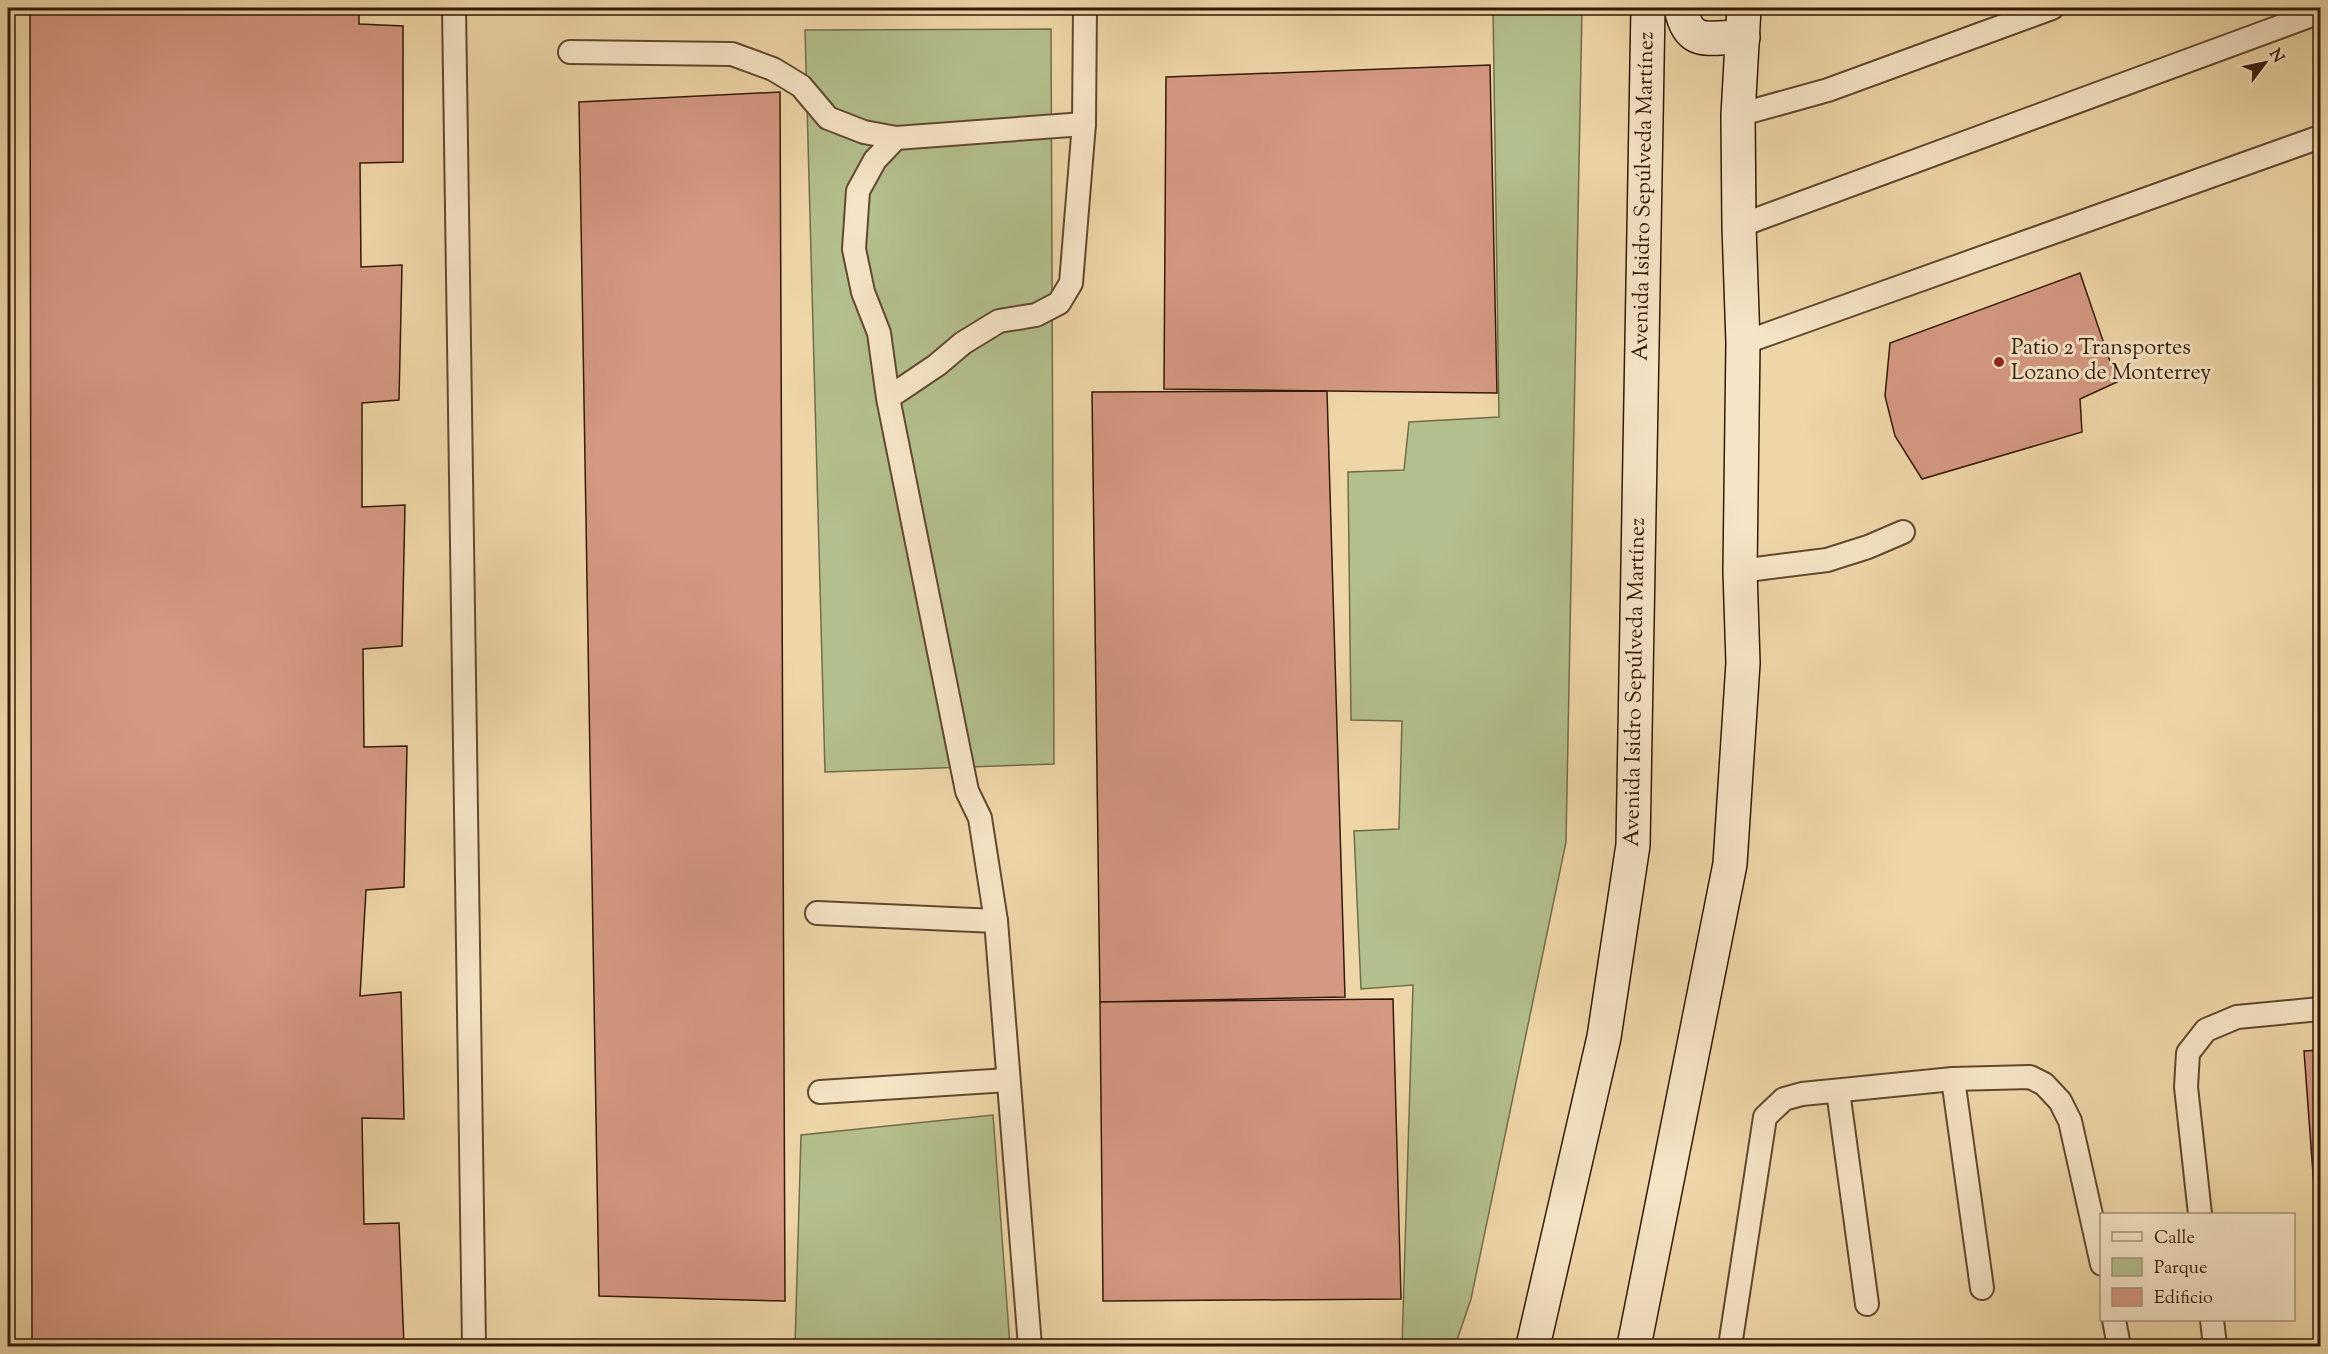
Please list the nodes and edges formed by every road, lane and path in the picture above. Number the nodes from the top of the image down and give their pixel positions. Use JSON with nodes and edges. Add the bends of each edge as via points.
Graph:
{"nodes":[{"id":1,"x":454,"y":8,"type":"edge"},
{"id":2,"x":1085,"y":8,"type":"edge"},
{"id":3,"x":1648,"y":8,"type":"edge"},
{"id":4,"x":1681,"y":8,"type":"edge"},
{"id":5,"x":2052,"y":8,"type":"edge"},
{"id":6,"x":2320,"y":12,"type":"edge"},
{"id":7,"x":2002,"y":17,"type":"edge"},
{"id":8,"x":1743,"y":22,"type":"edge"},
{"id":9,"x":570,"y":52,"type":"dead end"},
{"id":10,"x":1738,"y":115,"type":"junction"},
{"id":11,"x":1084,"y":124,"type":"junction"},
{"id":12,"x":2320,"y":137,"type":"edge"},
{"id":13,"x":896,"y":138,"type":"junction"},
{"id":14,"x":1738,"y":226,"type":"junction"},
{"id":15,"x":1743,"y":343,"type":"junction"},
{"id":16,"x":888,"y":398,"type":"junction"},
{"id":17,"x":1903,"y":532,"type":"dead end"},
{"id":18,"x":1740,"y":571,"type":"junction"},
{"id":19,"x":817,"y":913,"type":"dead end"},
{"id":20,"x":996,"y":921,"type":"junction"},
{"id":21,"x":2320,"y":1009,"type":"edge"},
{"id":22,"x":1953,"y":1079,"type":"junction"},
{"id":23,"x":1008,"y":1080,"type":"junction"},
{"id":24,"x":1838,"y":1091,"type":"junction"},
{"id":25,"x":820,"y":1092,"type":"dead end"},
{"id":26,"x":2200,"y":1213,"type":"edge"},
{"id":27,"x":2100,"y":1255,"type":"edge"},
{"id":28,"x":1982,"y":1288,"type":"dead end"},
{"id":29,"x":1867,"y":1304,"type":"dead end"},
{"id":30,"x":2114,"y":1321,"type":"edge"},
{"id":31,"x":2212,"y":1321,"type":"edge"},
{"id":32,"x":474,"y":1347,"type":"edge"},
{"id":33,"x":1030,"y":1347,"type":"edge"},
{"id":34,"x":1533,"y":1347,"type":"edge"},
{"id":35,"x":1634,"y":1347,"type":"edge"},
{"id":36,"x":1730,"y":1347,"type":"edge"},
{"id":37,"x":2117,"y":1347,"type":"edge"},
{"id":38,"x":2215,"y":1347,"type":"edge"}],
"edges":[{"from":1,"to":32,"type":"lane"},
{"from":2,"to":11,"type":"lane"},
{"from":3,"to":34,"type":"main road","name":"Avenida Isidro Sepúlveda Martínez","via":[[1633,845],[1604,1037]]},
{"from":4,"to":8,"type":"main road","via":[[1684,24],[1697,37]]},
{"from":5,"to":7,"type":"lane"},
{"from":6,"to":14,"type":"lane"},
{"from":7,"to":10,"type":"lane","via":[[1828,90]]},
{"from":8,"to":10,"type":"main road"},
{"from":9,"to":13,"type":"lane","via":[[732,54],[773,69],[801,86],[828,118],[864,132]]},
{"from":10,"to":14,"type":"main road"},
{"from":11,"to":13,"type":"lane"},
{"from":11,"to":16,"type":"lane","via":[[1071,283],[1059,303],[1036,315],[999,321]]},
{"from":12,"to":15,"type":"lane"},
{"from":13,"to":16,"type":"lane","via":[[875,160],[858,191],[854,249],[863,292],[879,333]]},
{"from":14,"to":15,"type":"main road"},
{"from":15,"to":18,"type":"main road"},
{"from":16,"to":20,"type":"lane","via":[[967,791],[980,818]]},
{"from":17,"to":18,"type":"lane","via":[[1827,560]]},
{"from":18,"to":35,"type":"main road","via":[[1743,663],[1730,864]]},
{"from":19,"to":20,"type":"lane"},
{"from":20,"to":23,"type":"lane"},
{"from":21,"to":26,"type":"lane","via":[[2237,1017],[2206,1030],[2188,1053],[2186,1086]]},
{"from":22,"to":24,"type":"lane"},
{"from":22,"to":27,"type":"lane","via":[[2030,1077],[2044,1084],[2060,1101],[2070,1121]]},
{"from":22,"to":28,"type":"lane"},
{"from":23,"to":25,"type":"lane"},
{"from":23,"to":33,"type":"lane"},
{"from":24,"to":29,"type":"lane"},
{"from":24,"to":36,"type":"lane","via":[[1784,1099],[1765,1117]]},
{"from":30,"to":37,"type":"lane"},
{"from":31,"to":38,"type":"lane"}]}
